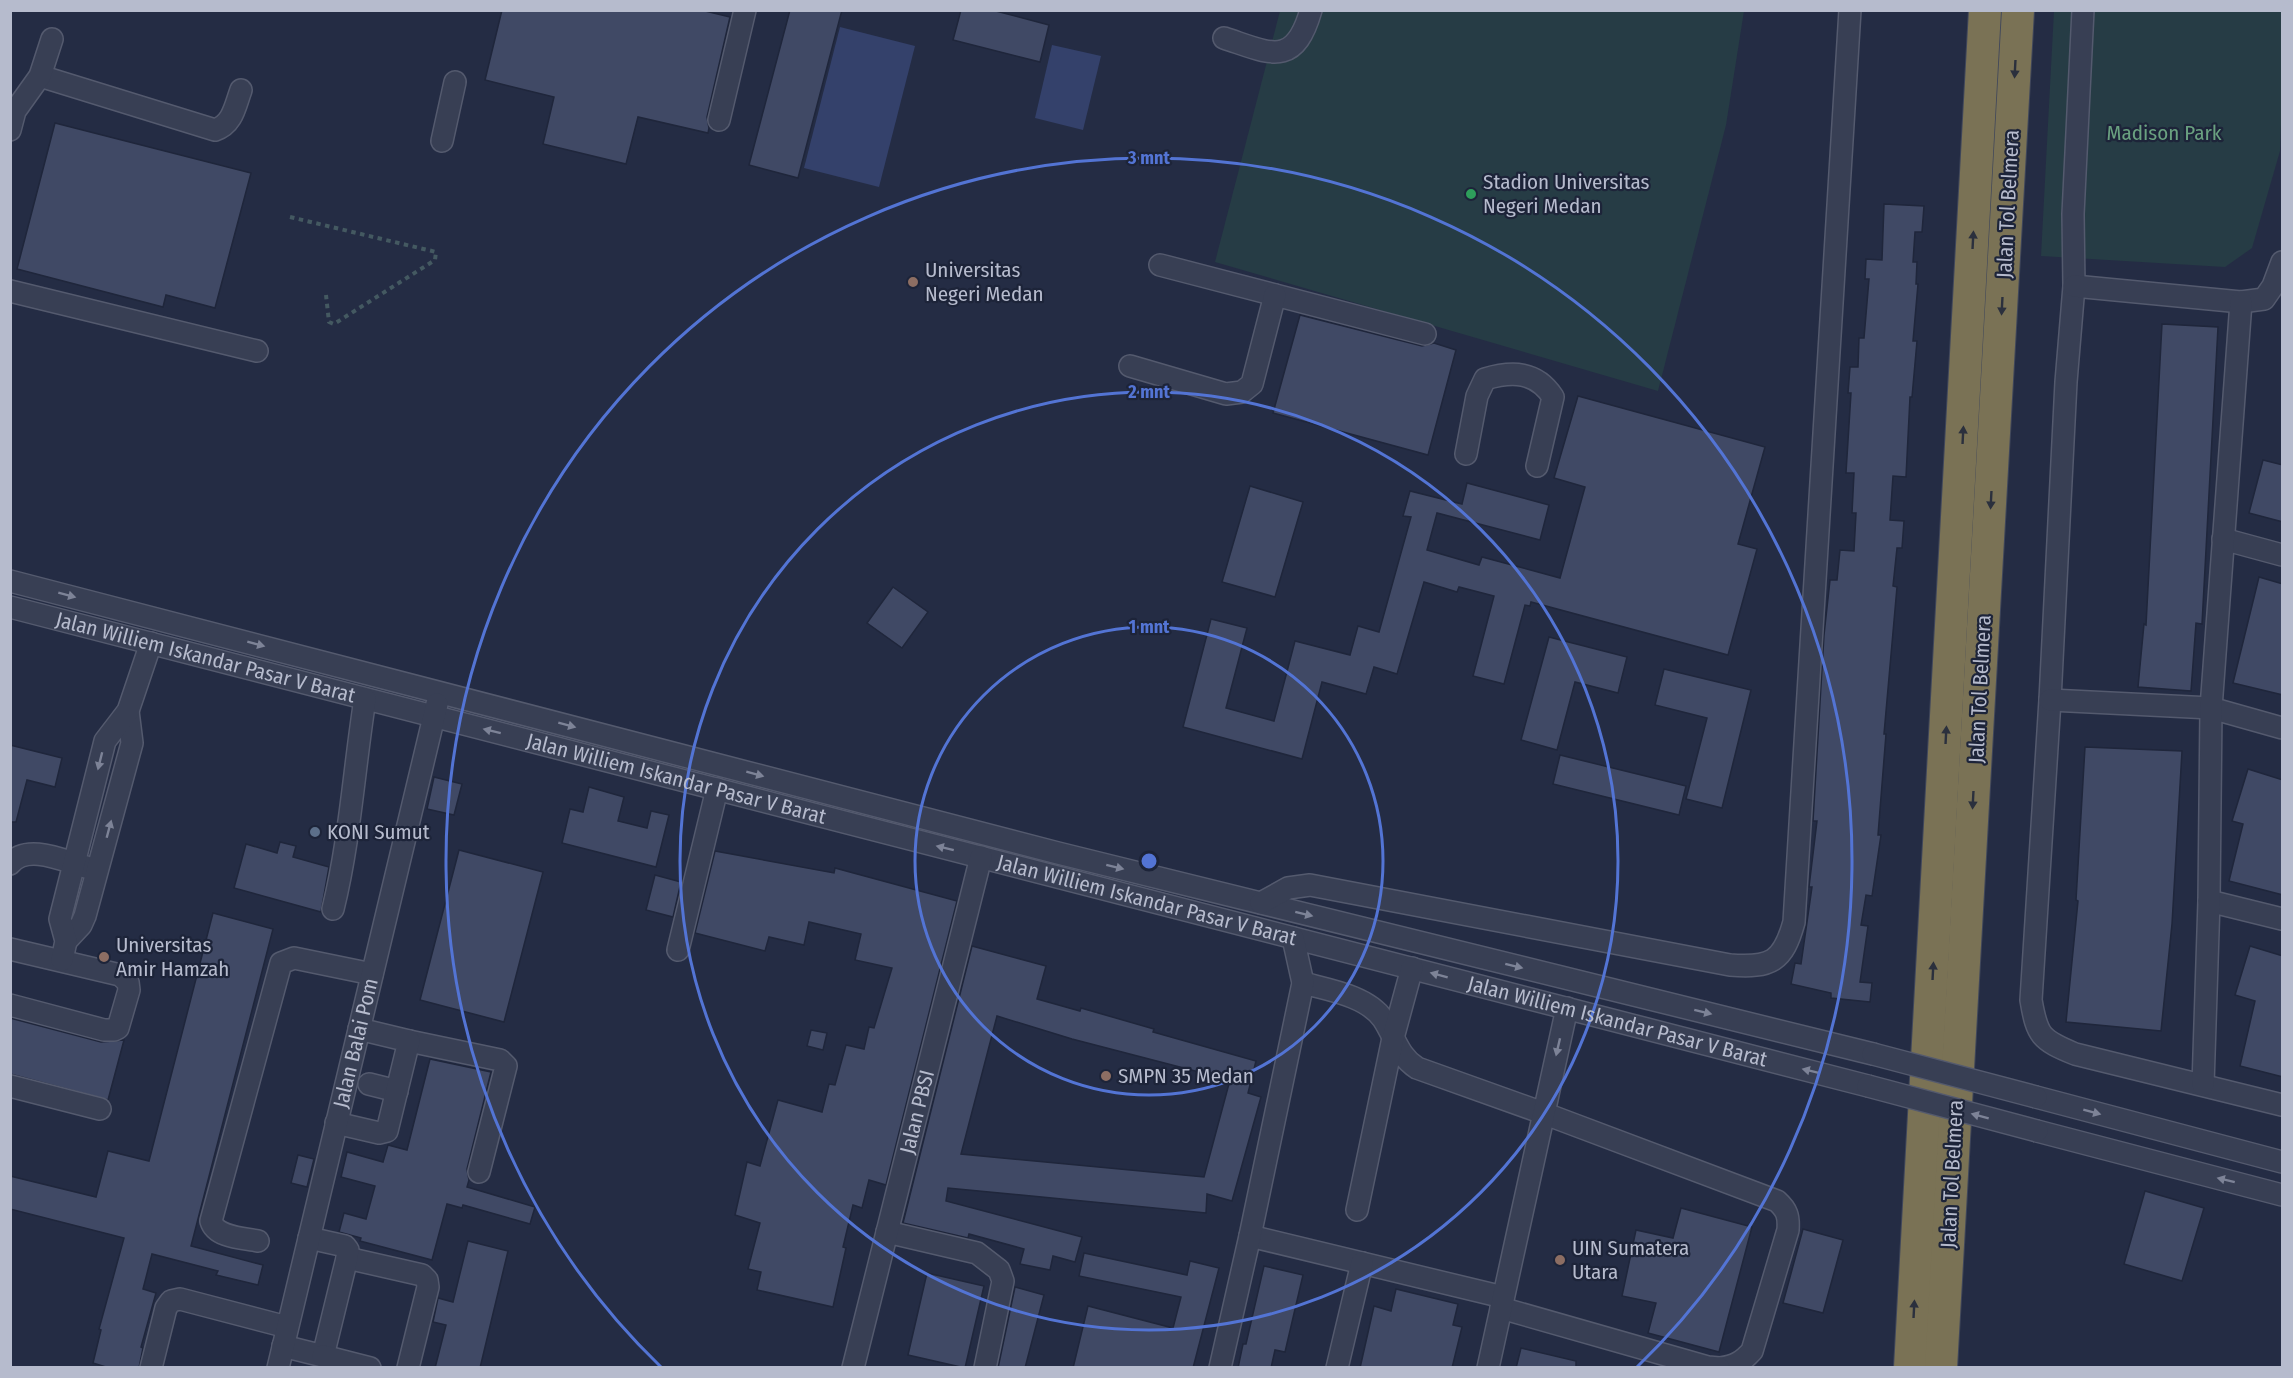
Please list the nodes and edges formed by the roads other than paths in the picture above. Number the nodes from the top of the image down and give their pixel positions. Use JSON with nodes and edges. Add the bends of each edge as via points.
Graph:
{"nodes":[{"id":1,"x":745,"y":10,"type":"edge"},
{"id":2,"x":1311,"y":10,"type":"edge"},
{"id":3,"x":1850,"y":10,"type":"edge"},
{"id":4,"x":1985,"y":10,"type":"edge"},
{"id":5,"x":2018,"y":10,"type":"edge"},
{"id":6,"x":2083,"y":10,"type":"edge"},
{"id":7,"x":1224,"y":38,"type":"dead end"},
{"id":8,"x":52,"y":39,"type":"dead end"},
{"id":9,"x":39,"y":76,"type":"junction"},
{"id":10,"x":455,"y":82,"type":"dead end"},
{"id":11,"x":242,"y":90,"type":"dead end"},
{"id":12,"x":719,"y":120,"type":"dead end"},
{"id":13,"x":10,"y":130,"type":"edge"},
{"id":14,"x":442,"y":141,"type":"dead end"},
{"id":15,"x":2283,"y":262,"type":"edge"},
{"id":16,"x":1160,"y":265,"type":"dead end"},
{"id":17,"x":2074,"y":286,"type":"junction"},
{"id":18,"x":10,"y":291,"type":"edge"},
{"id":19,"x":1275,"y":295,"type":"junction"},
{"id":20,"x":2241,"y":302,"type":"junction"},
{"id":21,"x":1425,"y":334,"type":"dead end"},
{"id":22,"x":257,"y":351,"type":"dead end"},
{"id":23,"x":1130,"y":366,"type":"dead end"},
{"id":24,"x":1466,"y":454,"type":"dead end"},
{"id":25,"x":1537,"y":466,"type":"dead end"},
{"id":26,"x":2223,"y":539,"type":"junction"},
{"id":27,"x":2283,"y":555,"type":"edge"},
{"id":28,"x":10,"y":581,"type":"edge"},
{"id":29,"x":10,"y":607,"type":"edge"},
{"id":30,"x":151,"y":644,"type":"junction"},
{"id":31,"x":440,"y":692,"type":"junction"},
{"id":32,"x":365,"y":699,"type":"junction"},
{"id":33,"x":2050,"y":700,"type":"junction"},
{"id":34,"x":2211,"y":708,"type":"junction"},
{"id":35,"x":128,"y":711,"type":"junction"},
{"id":36,"x":434,"y":716,"type":"junction"},
{"id":37,"x":2283,"y":728,"type":"edge"},
{"id":38,"x":687,"y":756,"type":"junction"},
{"id":39,"x":681,"y":780,"type":"junction"},
{"id":40,"x":717,"y":789,"type":"junction"},
{"id":41,"x":981,"y":858,"type":"junction"},
{"id":42,"x":10,"y":864,"type":"edge"},
{"id":43,"x":74,"y":864,"type":"junction"},
{"id":44,"x":98,"y":870,"type":"junction"},
{"id":45,"x":2209,"y":901,"type":"junction"},
{"id":46,"x":1261,"y":903,"type":"junction"},
{"id":47,"x":333,"y":909,"type":"dead end"},
{"id":48,"x":2283,"y":919,"type":"edge"},
{"id":49,"x":1293,"y":938,"type":"junction"},
{"id":50,"x":10,"y":949,"type":"edge"},
{"id":51,"x":64,"y":950,"type":"junction"},
{"id":52,"x":678,"y":950,"type":"dead end"},
{"id":53,"x":1412,"y":968,"type":"junction"},
{"id":54,"x":372,"y":974,"type":"junction"},
{"id":55,"x":1303,"y":983,"type":"junction"},
{"id":56,"x":10,"y":1005,"type":"edge"},
{"id":57,"x":1567,"y":1008,"type":"junction"},
{"id":58,"x":359,"y":1029,"type":"junction"},
{"id":59,"x":1393,"y":1038,"type":"junction"},
{"id":60,"x":409,"y":1041,"type":"junction"},
{"id":61,"x":369,"y":1084,"type":"dead end"},
{"id":62,"x":2203,"y":1085,"type":"junction"},
{"id":63,"x":10,"y":1086,"type":"edge"},
{"id":64,"x":397,"y":1091,"type":"junction"},
{"id":65,"x":2283,"y":1105,"type":"edge"},
{"id":66,"x":100,"y":1108,"type":"dead end"},
{"id":67,"x":1543,"y":1113,"type":"junction"},
{"id":68,"x":336,"y":1123,"type":"junction"},
{"id":69,"x":2283,"y":1162,"type":"edge"},
{"id":70,"x":479,"y":1172,"type":"dead end"},
{"id":71,"x":2283,"y":1195,"type":"edge"},
{"id":72,"x":1357,"y":1210,"type":"dead end"},
{"id":73,"x":887,"y":1232,"type":"junction"},
{"id":74,"x":1250,"y":1236,"type":"junction"},
{"id":75,"x":309,"y":1238,"type":"junction"},
{"id":76,"x":258,"y":1240,"type":"dead end"},
{"id":77,"x":347,"y":1258,"type":"junction"},
{"id":78,"x":1362,"y":1263,"type":"junction"},
{"id":79,"x":1502,"y":1303,"type":"junction"},
{"id":80,"x":285,"y":1337,"type":"junction"},
{"id":81,"x":323,"y":1356,"type":"junction"},
{"id":82,"x":366,"y":1367,"type":"edge"},
{"id":83,"x":152,"y":1368,"type":"edge"},
{"id":84,"x":278,"y":1368,"type":"edge"},
{"id":85,"x":408,"y":1368,"type":"edge"},
{"id":86,"x":852,"y":1368,"type":"edge"},
{"id":87,"x":985,"y":1368,"type":"edge"},
{"id":88,"x":1220,"y":1368,"type":"edge"},
{"id":89,"x":1337,"y":1368,"type":"edge"},
{"id":90,"x":1488,"y":1368,"type":"edge"},
{"id":91,"x":1720,"y":1368,"type":"edge"},
{"id":92,"x":1910,"y":1368,"type":"edge"},
{"id":93,"x":1941,"y":1368,"type":"edge"}],
"edges":[{"from":1,"to":12,"type":"street"},
{"from":2,"to":7,"type":"street","via":[[1290,50],[1274,53]]},
{"from":3,"to":46,"type":"street","via":[[1794,922],[1783,953],[1764,964],[1730,965],[1310,885],[1288,888]]},
{"from":92,"to":4,"type":"highway","name":"Jalan Tol Belmera","one_way":true},
{"from":5,"to":93,"type":"highway","name":"Jalan Tol Belmera","one_way":true},
{"from":6,"to":17,"type":"street","via":[[2073,214]]},
{"from":8,"to":9,"type":"street"},
{"from":9,"to":11,"type":"street","via":[[215,130],[225,127]]},
{"from":9,"to":13,"type":"street","via":[[15,111]]},
{"from":10,"to":14,"type":"street"},
{"from":15,"to":20,"type":"street","via":[[2264,299]]},
{"from":16,"to":19,"type":"street"},
{"from":17,"to":20,"type":"street"},
{"from":17,"to":33,"type":"street"},
{"from":18,"to":22,"type":"street"},
{"from":19,"to":21,"type":"street"},
{"from":19,"to":23,"type":"street","via":[[1252,384],[1242,392],[1226,394]]},
{"from":20,"to":26,"type":"street"},
{"from":24,"to":25,"type":"street","via":[[1477,396],[1485,379],[1516,374],[1538,380],[1553,397]]},
{"from":26,"to":27,"type":"street"},
{"from":26,"to":34,"type":"street"},
{"from":28,"to":31,"type":"street","name":"Jalan Williem Iskandar Pasar V Barat","one_way":true},
{"from":29,"to":30,"type":"street","name":"Jalan Williem Iskandar Pasar V Barat"},
{"from":30,"to":32,"type":"street","name":"Jalan Williem Iskandar Pasar V Barat"},
{"from":30,"to":35,"type":"street"},
{"from":31,"to":36,"type":"street","name":"Jalan Balai Pom"},
{"from":31,"to":38,"type":"street","name":"Jalan Williem Iskandar Pasar V Barat","one_way":true},
{"from":32,"to":36,"type":"street","name":"Jalan Williem Iskandar Pasar V Barat"},
{"from":32,"to":47,"type":"street","via":[[345,852]]},
{"from":33,"to":34,"type":"street"},
{"from":33,"to":62,"type":"street","via":[[2031,1000],[2035,1024],[2041,1036],[2075,1054]]},
{"from":34,"to":37,"type":"street"},
{"from":34,"to":45,"type":"street"},
{"from":35,"to":43,"type":"street","one_way":true,"via":[[105,741]]},
{"from":44,"to":35,"type":"street","one_way":true,"via":[[131,746]]},
{"from":39,"to":36,"type":"street","name":"Jalan Williem Iskandar Pasar V Barat","one_way":true},
{"from":36,"to":54,"type":"street","name":"Jalan Balai Pom"},
{"from":38,"to":39,"type":"street"},
{"from":38,"to":46,"type":"street","name":"Jalan Williem Iskandar Pasar V Barat","one_way":true},
{"from":39,"to":40,"type":"street","name":"Jalan Williem Iskandar Pasar V Barat"},
{"from":41,"to":40,"type":"street","name":"Jalan Williem Iskandar Pasar V Barat","one_way":true},
{"from":40,"to":52,"type":"street"},
{"from":41,"to":49,"type":"street","name":"Jalan Williem Iskandar Pasar V Barat"},
{"from":41,"to":73,"type":"street","name":"Jalan PBSI"},
{"from":42,"to":43,"type":"street","via":[[33,853]]},
{"from":43,"to":44,"type":"street"},
{"from":43,"to":51,"type":"street","via":[[60,919]]},
{"from":44,"to":51,"type":"street","via":[[81,925]]},
{"from":45,"to":48,"type":"street"},
{"from":45,"to":62,"type":"street"},
{"from":46,"to":69,"type":"street","name":"Jalan Williem Iskandar Pasar V Barat","one_way":true,"bridge":true,"via":[[1873,1054]]},
{"from":49,"to":53,"type":"street","name":"Jalan Williem Iskandar Pasar V Barat"},
{"from":49,"to":55,"type":"street"},
{"from":50,"to":51,"type":"street"},
{"from":51,"to":56,"type":"street","via":[[128,982],[118,1028],[104,1030]]},
{"from":57,"to":53,"type":"street","name":"Jalan Williem Iskandar Pasar V Barat","one_way":true},
{"from":53,"to":59,"type":"street"},
{"from":54,"to":58,"type":"street","name":"Jalan Balai Pom"},
{"from":54,"to":76,"type":"street","via":[[294,958],[281,963],[211,1221],[220,1233]]},
{"from":55,"to":59,"type":"street","via":[[1373,1008]]},
{"from":55,"to":74,"type":"street"},
{"from":57,"to":67,"type":"street","one_way":true},
{"from":71,"to":57,"type":"street","name":"Jalan Williem Iskandar Pasar V Barat","one_way":true,"bridge":true},
{"from":58,"to":60,"type":"street"},
{"from":58,"to":68,"type":"street","name":"Jalan Balai Pom"},
{"from":59,"to":67,"type":"street","via":[[1403,1057],[1417,1068]]},
{"from":59,"to":72,"type":"street"},
{"from":60,"to":64,"type":"street"},
{"from":60,"to":70,"type":"street","via":[[500,1060],[506,1066]]},
{"from":61,"to":64,"type":"street"},
{"from":62,"to":65,"type":"street"},
{"from":63,"to":66,"type":"street"},
{"from":64,"to":68,"type":"street","via":[[385,1132]]},
{"from":67,"to":79,"type":"street"},
{"from":67,"to":91,"type":"street","via":[[1777,1201],[1784,1207],[1788,1230],[1752,1351],[1734,1366]]},
{"from":68,"to":75,"type":"street","name":"Jalan Balai Pom"},
{"from":73,"to":86,"type":"street","name":"Jalan PBSI"},
{"from":73,"to":87,"type":"street","via":[[977,1253],[999,1270],[1003,1281]]},
{"from":74,"to":78,"type":"street"},
{"from":74,"to":88,"type":"street"},
{"from":75,"to":77,"type":"street","via":[[345,1246]]},
{"from":75,"to":80,"type":"street","name":"Jalan Balai Pom"},
{"from":77,"to":81,"type":"street"},
{"from":77,"to":85,"type":"street","via":[[422,1275],[427,1280]]},
{"from":78,"to":79,"type":"street"},
{"from":78,"to":89,"type":"street"},
{"from":79,"to":90,"type":"street"},
{"from":79,"to":91,"type":"street"},
{"from":80,"to":81,"type":"street"},
{"from":80,"to":83,"type":"street","via":[[174,1299],[166,1308]]},
{"from":80,"to":84,"type":"street","name":"Jalan Balai Pom"},
{"from":81,"to":82,"type":"street"}]}
